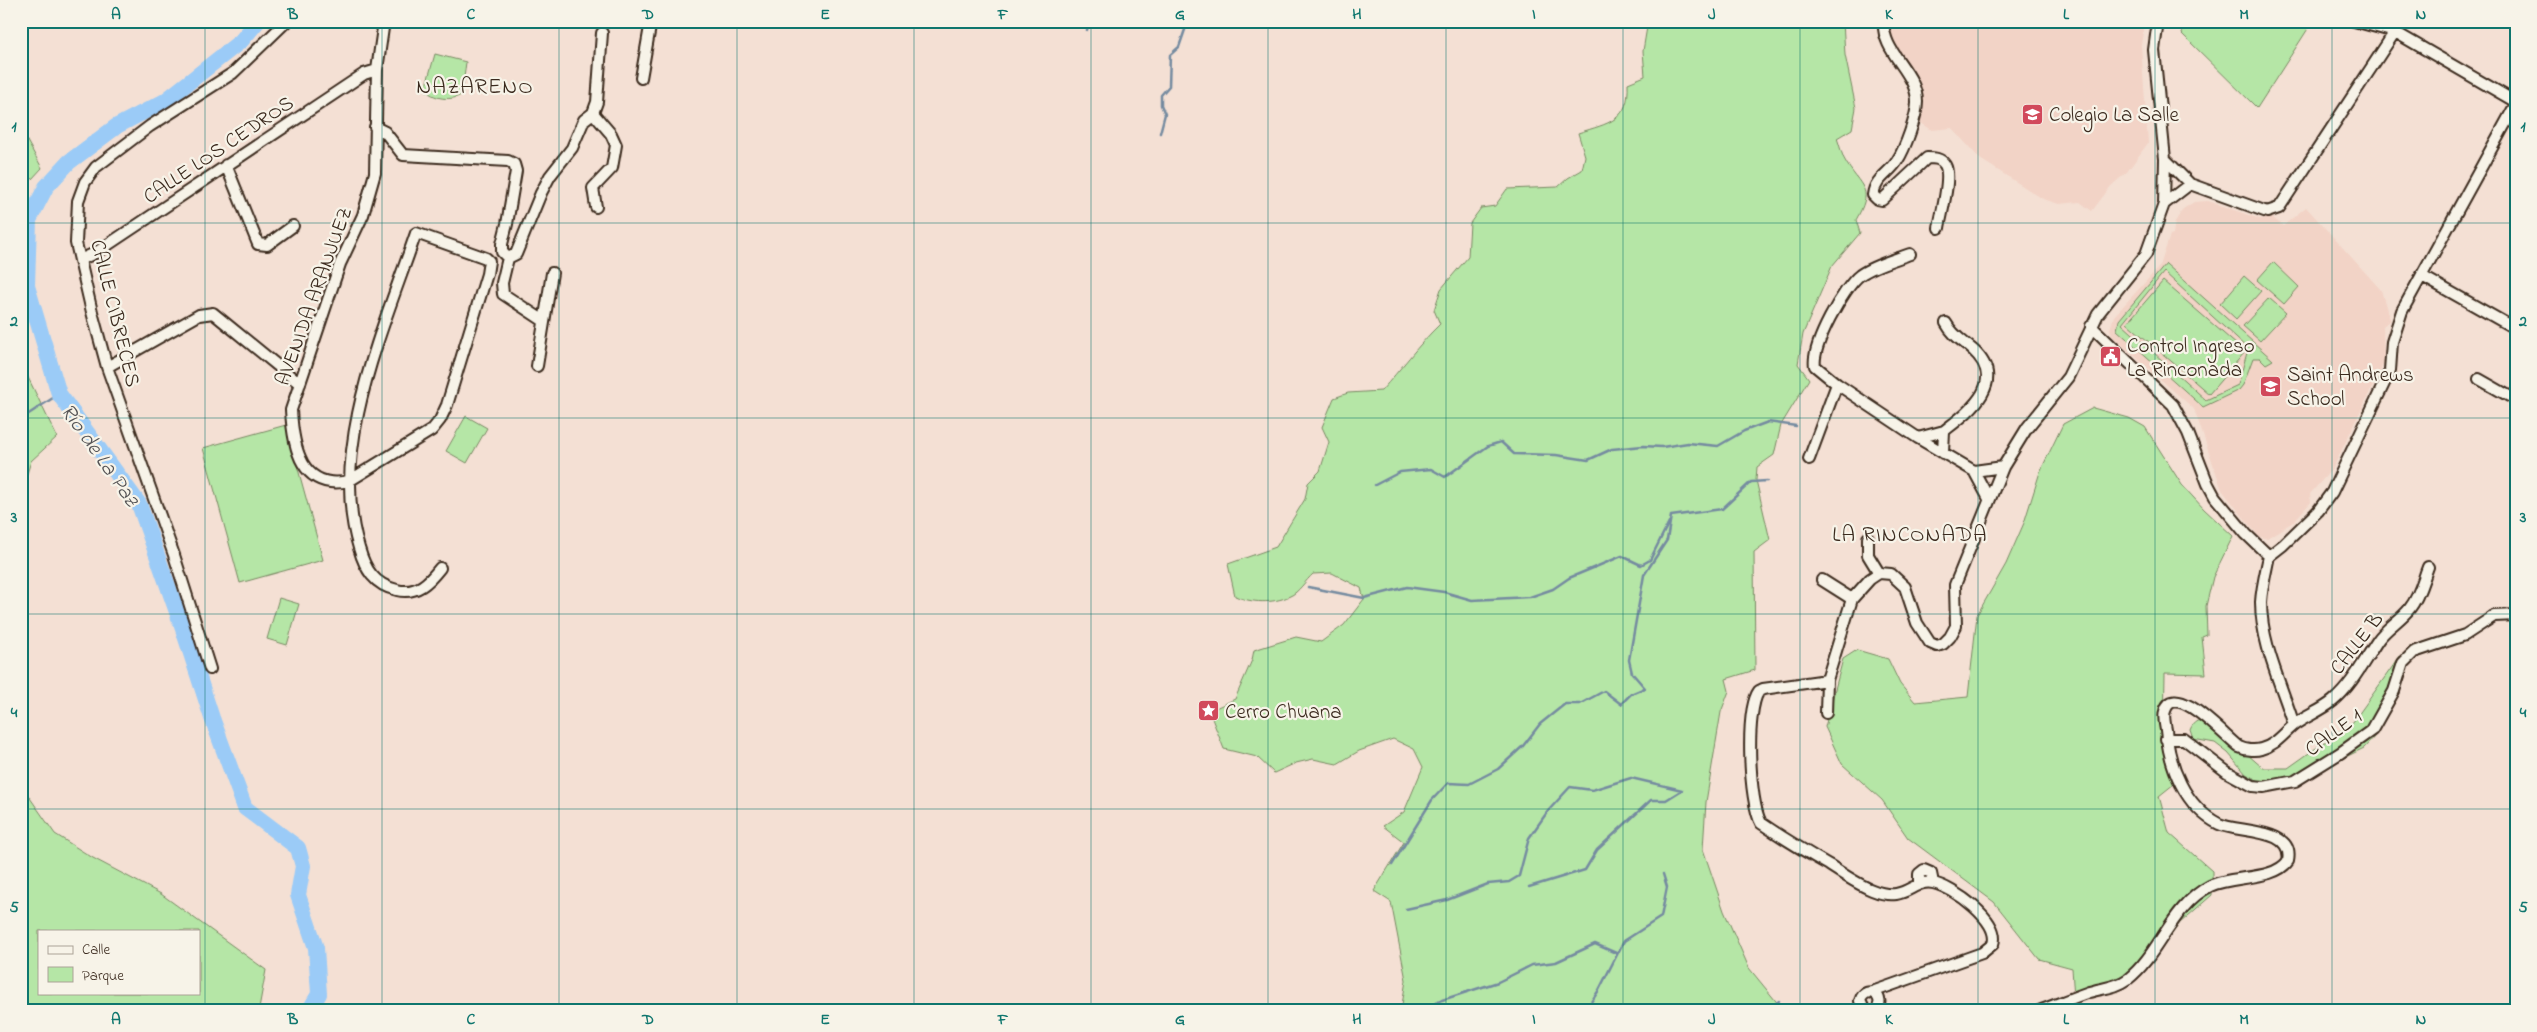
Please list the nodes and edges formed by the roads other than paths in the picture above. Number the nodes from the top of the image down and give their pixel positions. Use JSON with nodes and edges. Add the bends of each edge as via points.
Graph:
{"nodes":[{"id":1,"x":287,"y":21,"type":"edge"},
{"id":2,"x":384,"y":21,"type":"edge"},
{"id":3,"x":651,"y":21,"type":"edge"},
{"id":4,"x":1884,"y":21,"type":"edge"},
{"id":5,"x":2158,"y":21,"type":"edge"},
{"id":6,"x":2354,"y":21,"type":"edge"},
{"id":7,"x":2402,"y":21,"type":"edge"},
{"id":8,"x":2395,"y":32,"type":"junction"},
{"id":9,"x":602,"y":33,"type":"dead end"},
{"id":10,"x":376,"y":70,"type":"junction"},
{"id":11,"x":641,"y":78,"type":"dead end"},
{"id":12,"x":2516,"y":103,"type":"edge"},
{"id":13,"x":593,"y":113,"type":"junction"},
{"id":14,"x":375,"y":126,"type":"junction"},
{"id":15,"x":2165,"y":159,"type":"junction"},
{"id":16,"x":226,"y":165,"type":"junction"},
{"id":17,"x":2190,"y":184,"type":"junction"},
{"id":18,"x":2164,"y":204,"type":"junction"},
{"id":19,"x":596,"y":207,"type":"dead end"},
{"id":20,"x":293,"y":226,"type":"dead end"},
{"id":21,"x":1939,"y":228,"type":"dead end"},
{"id":22,"x":1910,"y":254,"type":"dead end"},
{"id":23,"x":508,"y":258,"type":"junction"},
{"id":24,"x":80,"y":260,"type":"junction"},
{"id":25,"x":552,"y":273,"type":"dead end"},
{"id":26,"x":2422,"y":276,"type":"junction"},
{"id":27,"x":544,"y":321,"type":"junction"},
{"id":28,"x":1946,"y":323,"type":"dead end"},
{"id":29,"x":2091,"y":326,"type":"junction"},
{"id":30,"x":2516,"y":329,"type":"edge"},
{"id":31,"x":537,"y":366,"type":"dead end"},
{"id":32,"x":107,"y":367,"type":"junction"},
{"id":33,"x":2479,"y":379,"type":"dead end"},
{"id":34,"x":300,"y":384,"type":"junction"},
{"id":35,"x":1837,"y":384,"type":"junction"},
{"id":36,"x":2516,"y":400,"type":"edge"},
{"id":37,"x":1944,"y":432,"type":"junction"},
{"id":38,"x":1918,"y":438,"type":"junction"},
{"id":39,"x":1943,"y":453,"type":"junction"},
{"id":40,"x":1809,"y":458,"type":"dead end"},
{"id":41,"x":2002,"y":467,"type":"junction"},
{"id":42,"x":1974,"y":471,"type":"junction"},
{"id":43,"x":349,"y":481,"type":"junction"},
{"id":44,"x":1989,"y":499,"type":"junction"},
{"id":45,"x":1868,"y":538,"type":"dead end"},
{"id":46,"x":2269,"y":556,"type":"junction"},
{"id":47,"x":2428,"y":567,"type":"dead end"},
{"id":48,"x":440,"y":568,"type":"dead end"},
{"id":49,"x":1879,"y":573,"type":"junction"},
{"id":50,"x":1822,"y":580,"type":"dead end"},
{"id":51,"x":1852,"y":599,"type":"junction"},
{"id":52,"x":2516,"y":615,"type":"edge"},
{"id":53,"x":210,"y":669,"type":"dead end"},
{"id":54,"x":1827,"y":680,"type":"junction"},
{"id":55,"x":1826,"y":713,"type":"dead end"},
{"id":56,"x":2294,"y":725,"type":"junction"},
{"id":57,"x":2166,"y":739,"type":"junction"},
{"id":58,"x":1878,"y":1003,"type":"edge"},
{"id":59,"x":1865,"y":1011,"type":"edge"},
{"id":60,"x":2039,"y":1011,"type":"edge"}],
"edges":[{"from":1,"to":24,"type":"street","name":"CALLE CIBRECES","via":[[233,73],[150,126],[96,167],[85,182],[78,201],[76,243]]},
{"from":2,"to":10,"type":"street","name":"AVENIDA ARANJUEZ"},
{"from":3,"to":11,"type":"street"},
{"from":4,"to":21,"type":"street","via":[[1883,31],[1888,44],[1909,75],[1916,90],[1917,104],[1897,162],[1875,185],[1873,195],[1882,200],[1928,158],[1941,160],[1948,177]]},
{"from":5,"to":15,"type":"street","via":[[2154,50]]},
{"from":6,"to":8,"type":"street"},
{"from":7,"to":8,"type":"street"},
{"from":8,"to":12,"type":"street"},
{"from":8,"to":17,"type":"street","via":[[2279,208],[2266,212]]},
{"from":9,"to":13,"type":"street","via":[[597,102]]},
{"from":10,"to":14,"type":"street","name":"AVENIDA ARANJUEZ"},
{"from":10,"to":16,"type":"street","name":"CALLE LOS CEDROS","via":[[364,74]]},
{"from":12,"to":26,"type":"street"},
{"from":13,"to":19,"type":"street","via":[[616,145],[612,168],[593,188]]},
{"from":13,"to":23,"type":"street","via":[[584,120],[572,148],[550,176],[516,254]]},
{"from":14,"to":23,"type":"street","via":[[385,132],[403,156],[508,161],[514,164],[516,171],[502,244],[502,252]]},
{"from":14,"to":34,"type":"street","name":"AVENIDA ARANJUEZ","via":[[370,192],[340,264]]},
{"from":15,"to":17,"type":"street"},
{"from":15,"to":18,"type":"street"},
{"from":16,"to":20,"type":"street","via":[[258,244],[267,245]]},
{"from":16,"to":24,"type":"street","name":"CALLE LOS CEDROS","via":[[97,252]]},
{"from":17,"to":18,"type":"street"},
{"from":18,"to":29,"type":"street","via":[[2146,254]]},
{"from":22,"to":35,"type":"street","via":[[1861,275],[1846,290],[1827,324],[1814,362],[1818,371]]},
{"from":23,"to":27,"type":"street","via":[[502,283],[503,294]]},
{"from":24,"to":32,"type":"street","name":"CALLE CIBRECES"},
{"from":25,"to":27,"type":"street"},
{"from":26,"to":30,"type":"street"},
{"from":26,"to":46,"type":"street","via":[[2402,311],[2392,342],[2390,371],[2332,492],[2318,511]]},
{"from":27,"to":31,"type":"street"},
{"from":28,"to":37,"type":"street","via":[[1980,359],[1986,382],[1976,406]]},
{"from":29,"to":41,"type":"street","via":[[2068,377],[2027,428]]},
{"from":29,"to":46,"type":"street","via":[[2173,404],[2215,497]]},
{"from":32,"to":34,"type":"street","via":[[199,315],[213,313]]},
{"from":32,"to":53,"type":"street","name":"CALLE CIBRECES","via":[[174,555]]},
{"from":33,"to":36,"type":"street"},
{"from":34,"to":43,"type":"street","name":"AVENIDA ARANJUEZ","via":[[291,410],[292,432],[299,459],[324,482]]},
{"from":35,"to":38,"type":"street"},
{"from":35,"to":40,"type":"street"},
{"from":37,"to":38,"type":"street"},
{"from":37,"to":39,"type":"street"},
{"from":38,"to":39,"type":"street"},
{"from":39,"to":42,"type":"street"},
{"from":41,"to":42,"type":"street"},
{"from":41,"to":44,"type":"street"},
{"from":42,"to":44,"type":"street"},
{"from":43,"to":43,"type":"street","name":"AVENIDA ARANJUEZ","via":[[432,430],[440,420],[488,274],[486,258],[416,233],[379,341],[354,429]]},
{"from":43,"to":48,"type":"street","via":[[356,537],[371,576],[384,586],[409,591],[428,584]]},
{"from":44,"to":49,"type":"street","via":[[1955,585],[1954,632],[1943,644],[1930,643],[1923,635],[1899,579]]},
{"from":45,"to":49,"type":"street","via":[[1868,555]]},
{"from":46,"to":56,"type":"street","via":[[2262,587],[2262,618]]},
{"from":47,"to":56,"type":"street","name":"CALLE B","via":[[2410,608],[2379,638],[2356,675],[2333,701]]},
{"from":49,"to":51,"type":"street"},
{"from":50,"to":51,"type":"street"},
{"from":51,"to":54,"type":"street"},
{"from":52,"to":57,"type":"street","name":"CALLE 1","via":[[2494,616],[2465,635],[2407,657],[2388,705],[2372,730],[2295,781],[2253,786],[2227,772],[2184,739]]},
{"from":54,"to":55,"type":"street"},
{"from":54,"to":58,"type":"street","via":[[1763,689],[1756,694],[1750,747],[1756,815],[1761,823],[1873,890],[1897,895],[1907,892],[1919,884],[1919,874],[1924,870],[1931,872],[1933,883],[1966,900],[1994,931],[1993,944],[1982,953]]},
{"from":56,"to":57,"type":"street","name":"CALLE B","via":[[2274,745],[2249,750],[2240,747],[2186,703],[2179,701],[2165,710]]},
{"from":57,"to":60,"type":"street","via":[[2183,791],[2217,824],[2231,829],[2255,830],[2281,841],[2287,848],[2288,861],[2277,870],[2210,886],[2175,915],[2160,942],[2128,978],[2116,986]]},
{"from":58,"to":59,"type":"street","via":[[1865,993],[1860,998]]}]}
